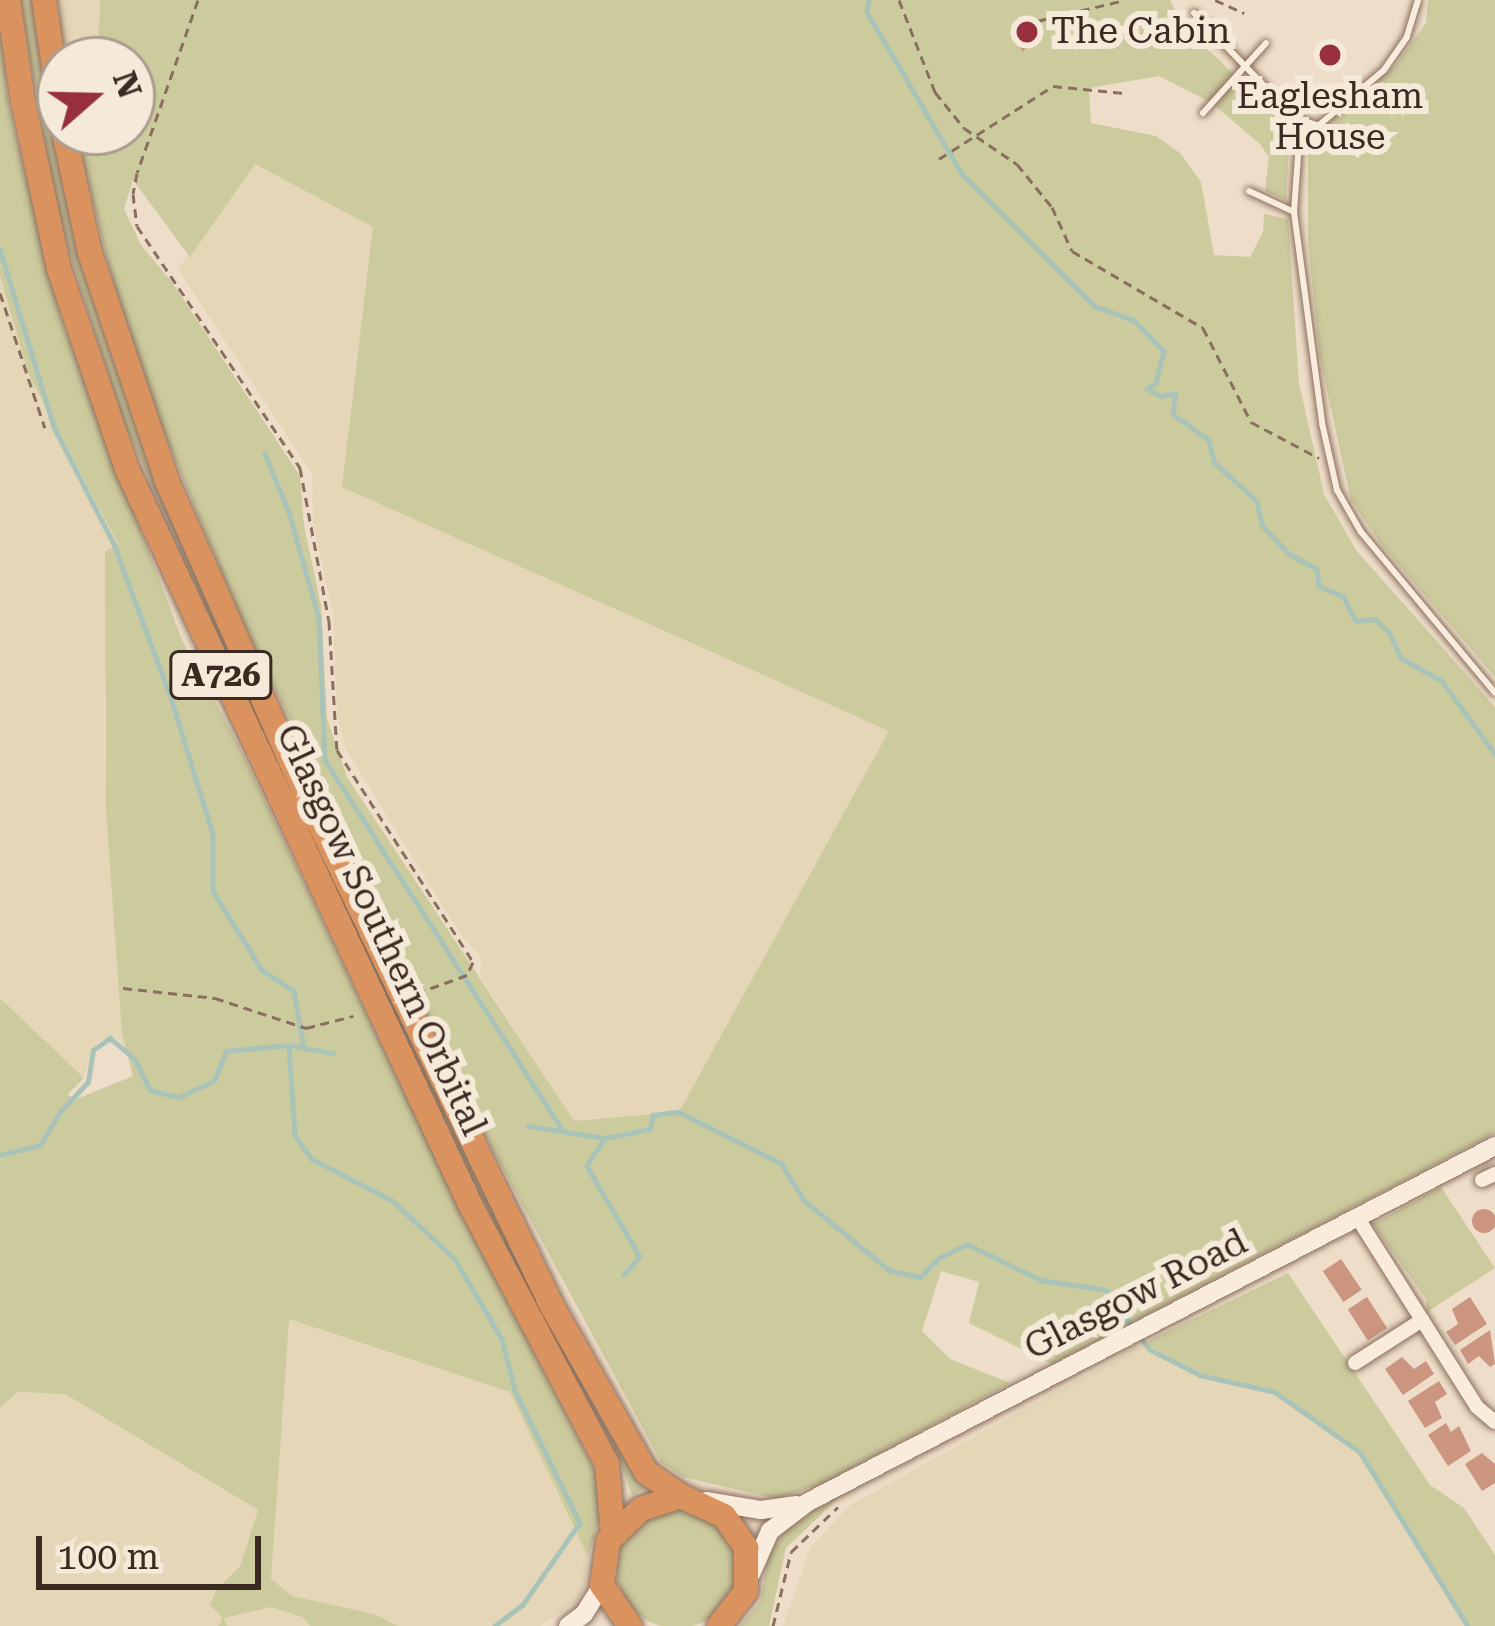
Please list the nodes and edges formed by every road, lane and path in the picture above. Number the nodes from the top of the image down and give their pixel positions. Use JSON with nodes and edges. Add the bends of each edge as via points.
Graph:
{"nodes":[{"id":1,"x":8,"y":0,"type":"edge"},
{"id":2,"x":44,"y":0,"type":"edge"},
{"id":3,"x":198,"y":0,"type":"edge"},
{"id":4,"x":899,"y":0,"type":"edge"},
{"id":5,"x":1125,"y":0,"type":"edge"},
{"id":6,"x":1215,"y":0,"type":"edge"},
{"id":7,"x":1418,"y":0,"type":"edge"},
{"id":8,"x":1194,"y":13,"type":"dead end"},
{"id":9,"x":1244,"y":13,"type":"dead end"},
{"id":10,"x":1037,"y":21,"type":"dead end"},
{"id":11,"x":49,"y":36,"type":"edge"},
{"id":12,"x":1266,"y":43,"type":"dead end"},
{"id":13,"x":1245,"y":67,"type":"junction"},
{"id":14,"x":1124,"y":93,"type":"dead end"},
{"id":15,"x":1203,"y":113,"type":"dead end"},
{"id":16,"x":1316,"y":125,"type":"junction"},
{"id":17,"x":975,"y":135,"type":"junction"},
{"id":18,"x":69,"y":156,"type":"edge"},
{"id":19,"x":939,"y":159,"type":"dead end"},
{"id":20,"x":1250,"y":191,"type":"dead end"},
{"id":21,"x":1294,"y":212,"type":"junction"},
{"id":22,"x":0,"y":292,"type":"edge"},
{"id":23,"x":45,"y":428,"type":"dead end"},
{"id":24,"x":1331,"y":464,"type":"junction"},
{"id":25,"x":1495,"y":693,"type":"edge"},
{"id":26,"x":123,"y":988,"type":"dead end"},
{"id":27,"x":417,"y":993,"type":"dead end"},
{"id":28,"x":352,"y":1016,"type":"dead end"},
{"id":29,"x":1495,"y":1146,"type":"edge"},
{"id":30,"x":1357,"y":1217,"type":"junction"},
{"id":31,"x":1422,"y":1320,"type":"junction"},
{"id":32,"x":1355,"y":1363,"type":"dead end"},
{"id":33,"x":1495,"y":1423,"type":"edge"},
{"id":34,"x":686,"y":1497,"type":"junction"},
{"id":35,"x":808,"y":1502,"type":"junction"},
{"id":36,"x":841,"y":1505,"type":"dead end"},
{"id":37,"x":613,"y":1534,"type":"junction"},
{"id":38,"x":750,"y":1578,"type":"junction"},
{"id":39,"x":602,"y":1585,"type":"junction"},
{"id":40,"x":725,"y":1624,"type":"edge"},
{"id":41,"x":568,"y":1626,"type":"edge"},
{"id":42,"x":630,"y":1626,"type":"edge"},
{"id":43,"x":773,"y":1626,"type":"edge"}],
"edges":[{"from":1,"to":37,"type":"highway","name":"Glasgow Southern Orbital","number":"A726","via":[[59,269],[127,469],[470,1204],[608,1463]]},
{"from":2,"to":11,"type":"highway"},
{"from":3,"to":27,"type":"path","via":[[137,173],[137,226],[304,478],[329,621],[337,750],[473,962],[467,974]]},
{"from":4,"to":17,"type":"path","via":[[935,92]]},
{"from":5,"to":10,"type":"path"},
{"from":6,"to":9,"type":"path"},
{"from":7,"to":16,"type":"lane","via":[[1407,37],[1384,70]]},
{"from":8,"to":13,"type":"lane"},
{"from":12,"to":13,"type":"lane"},
{"from":13,"to":15,"type":"lane"},
{"from":13,"to":16,"type":"lane","via":[[1294,118]]},
{"from":14,"to":17,"type":"path","via":[[1053,86]]},
{"from":16,"to":21,"type":"lane","via":[[1299,142]]},
{"from":17,"to":19,"type":"path"},
{"from":17,"to":24,"type":"path","via":[[1017,164],[1052,207],[1072,251],[1203,328],[1251,422]]},
{"from":18,"to":34,"type":"highway","name":"Glasgow Southern Orbital","number":"A726","via":[[90,253],[166,481],[306,796],[553,1308],[646,1472]]},
{"from":20,"to":21,"type":"lane"},
{"from":21,"to":24,"type":"lane"},
{"from":22,"to":23,"type":"path"},
{"from":24,"to":25,"type":"lane","via":[[1361,532]]},
{"from":26,"to":28,"type":"path","via":[[215,998],[306,1028]]},
{"from":29,"to":30,"type":"main road","name":"Glasgow Road"},
{"from":30,"to":31,"type":"street"},
{"from":30,"to":35,"type":"main road","name":"Glasgow Road"},
{"from":31,"to":32,"type":"street"},
{"from":31,"to":33,"type":"street"},
{"from":34,"to":35,"type":"main road","name":"Glasgow Road","via":[[761,1510]]},
{"from":34,"to":37,"type":"highway","via":[[641,1509]]},
{"from":34,"to":38,"type":"highway","number":"A726","via":[[733,1526]]},
{"from":35,"to":38,"type":"main road","name":"Glasgow Road","via":[[764,1540]]},
{"from":36,"to":43,"type":"path","via":[[791,1552]]},
{"from":37,"to":39,"type":"highway","number":"A726"},
{"from":38,"to":40,"type":"highway"},
{"from":39,"to":41,"type":"main road"},
{"from":39,"to":42,"type":"highway"}]}
